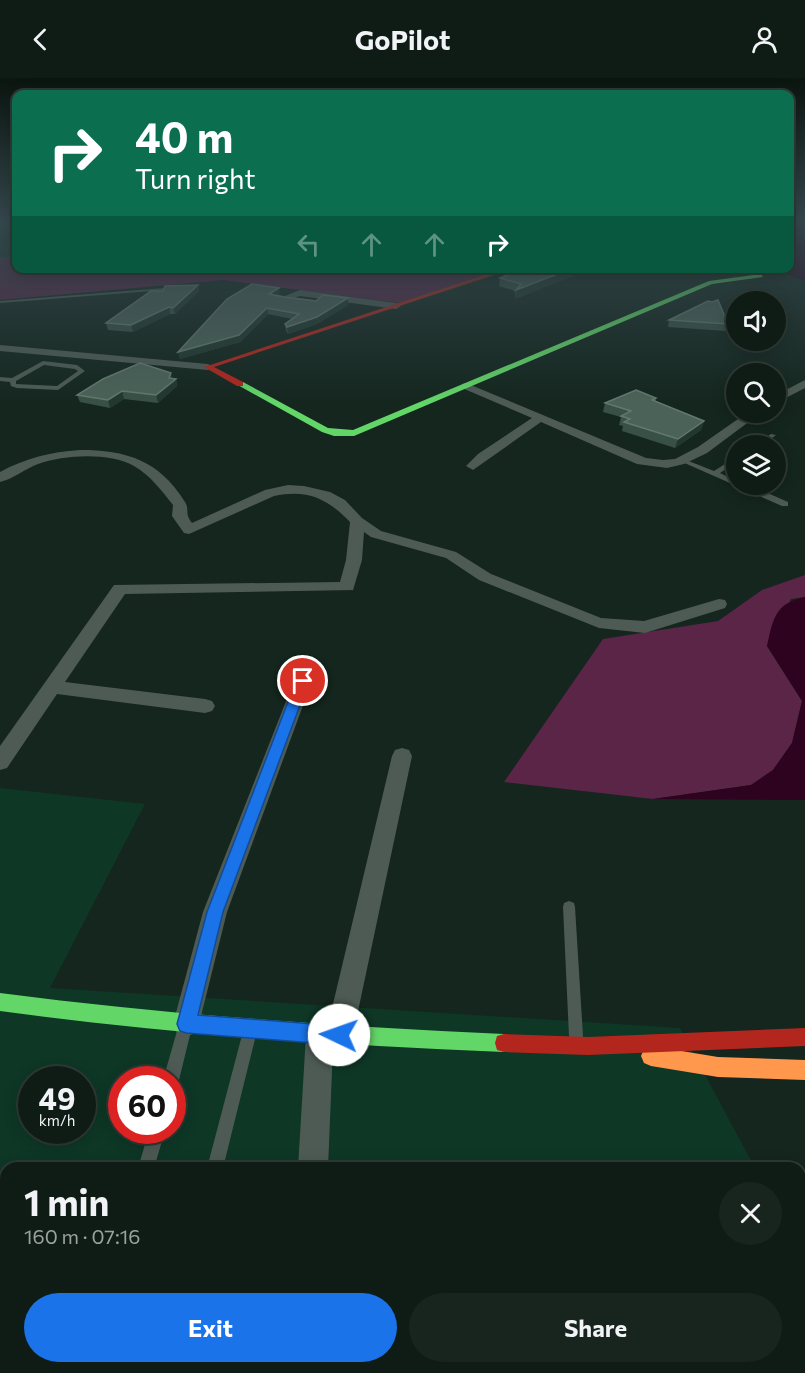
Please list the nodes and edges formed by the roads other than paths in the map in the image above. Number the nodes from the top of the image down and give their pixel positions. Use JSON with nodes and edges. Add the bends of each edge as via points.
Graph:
{"nodes":[{"id":1,"x":465,"y":283,"type":"edge"},
{"id":2,"x":708,"y":283,"type":"edge"},
{"id":3,"x":182,"y":288,"type":"edge"},
{"id":4,"x":284,"y":298,"type":"edge"},
{"id":5,"x":0,"y":302,"type":"edge"},
{"id":6,"x":396,"y":306,"type":"junction"},
{"id":7,"x":3,"y":350,"type":"edge"},
{"id":8,"x":208,"y":367,"type":"junction"},
{"id":9,"x":0,"y":379,"type":"edge"},
{"id":10,"x":13,"y":380,"type":"junction"},
{"id":11,"x":805,"y":382,"type":"edge"},
{"id":12,"x":466,"y":386,"type":"junction"},
{"id":13,"x":786,"y":394,"type":"edge"},
{"id":14,"x":540,"y":418,"type":"junction"},
{"id":15,"x":740,"y":423,"type":"edge"},
{"id":16,"x":684,"y":461,"type":"junction"},
{"id":17,"x":473,"y":466,"type":"dead end"},
{"id":18,"x":726,"y":466,"type":"edge"},
{"id":19,"x":714,"y":474,"type":"junction"},
{"id":20,"x":0,"y":478,"type":"edge"},
{"id":21,"x":726,"y":479,"type":"edge"},
{"id":22,"x":764,"y":495,"type":"edge"},
{"id":23,"x":785,"y":504,"type":"dead end"},
{"id":24,"x":357,"y":520,"type":"junction"},
{"id":25,"x":718,"y":604,"type":"dead end"},
{"id":26,"x":303,"y":681,"type":"dead end"},
{"id":27,"x":53,"y":687,"type":"junction"},
{"id":28,"x":205,"y":706,"type":"dead end"},
{"id":29,"x":402,"y":756,"type":"dead end"},
{"id":30,"x":0,"y":762,"type":"edge"},
{"id":31,"x":569,"y":907,"type":"dead end"},
{"id":32,"x":0,"y":1002,"type":"edge"},
{"id":33,"x":186,"y":1024,"type":"junction"},
{"id":34,"x":250,"y":1030,"type":"junction"},
{"id":35,"x":330,"y":1035,"type":"junction"},
{"id":36,"x":805,"y":1037,"type":"edge"},
{"id":37,"x":582,"y":1046,"type":"junction"},
{"id":38,"x":175,"y":1066,"type":"edge"},
{"id":39,"x":800,"y":1074,"type":"edge"},
{"id":40,"x":153,"y":1144,"type":"edge"},
{"id":41,"x":148,"y":1162,"type":"edge"},
{"id":42,"x":217,"y":1162,"type":"edge"},
{"id":43,"x":314,"y":1162,"type":"edge"}],
"edges":[{"from":1,"to":6,"type":"street"},
{"from":2,"to":12,"type":"street"},
{"from":3,"to":5,"type":"lane"},
{"from":4,"to":6,"type":"street","via":[[300,293]]},
{"from":6,"to":8,"type":"street"},
{"from":7,"to":8,"type":"street"},
{"from":8,"to":12,"type":"street","via":[[334,434],[360,430]]},
{"from":9,"to":10,"type":"lane"},
{"from":10,"to":10,"type":"lane","via":[[17,386],[58,388],[82,370],[43,363]]},
{"from":11,"to":13,"type":"street"},
{"from":12,"to":14,"type":"street"},
{"from":14,"to":16,"type":"street","via":[[642,461]]},
{"from":14,"to":17,"type":"street"},
{"from":15,"to":16,"type":"street"},
{"from":16,"to":19,"type":"lane"},
{"from":18,"to":19,"type":"lane"},
{"from":19,"to":21,"type":"lane"},
{"from":20,"to":24,"type":"street","via":[[47,458],[123,457],[138,463],[169,490],[180,505],[179,516],[189,530],[270,493],[288,489],[325,495]]},
{"from":22,"to":23,"type":"lane"},
{"from":24,"to":25,"type":"street","via":[[376,534],[451,555],[485,577],[599,623],[645,627]]},
{"from":24,"to":27,"type":"street","via":[[347,587],[120,589]]},
{"from":26,"to":33,"type":"street","via":[[215,912]]},
{"from":27,"to":28,"type":"street"},
{"from":27,"to":30,"type":"street"},
{"from":29,"to":35,"type":"street"},
{"from":31,"to":37,"type":"lane"},
{"from":32,"to":33,"type":"street"},
{"from":33,"to":34,"type":"street"},
{"from":33,"to":38,"type":"lane"},
{"from":34,"to":35,"type":"street"},
{"from":34,"to":42,"type":"lane"},
{"from":35,"to":37,"type":"street"},
{"from":35,"to":43,"type":"street"},
{"from":36,"to":37,"type":"street"},
{"from":37,"to":39,"type":"street","via":[[718,1067]]},
{"from":40,"to":41,"type":"lane"}]}
